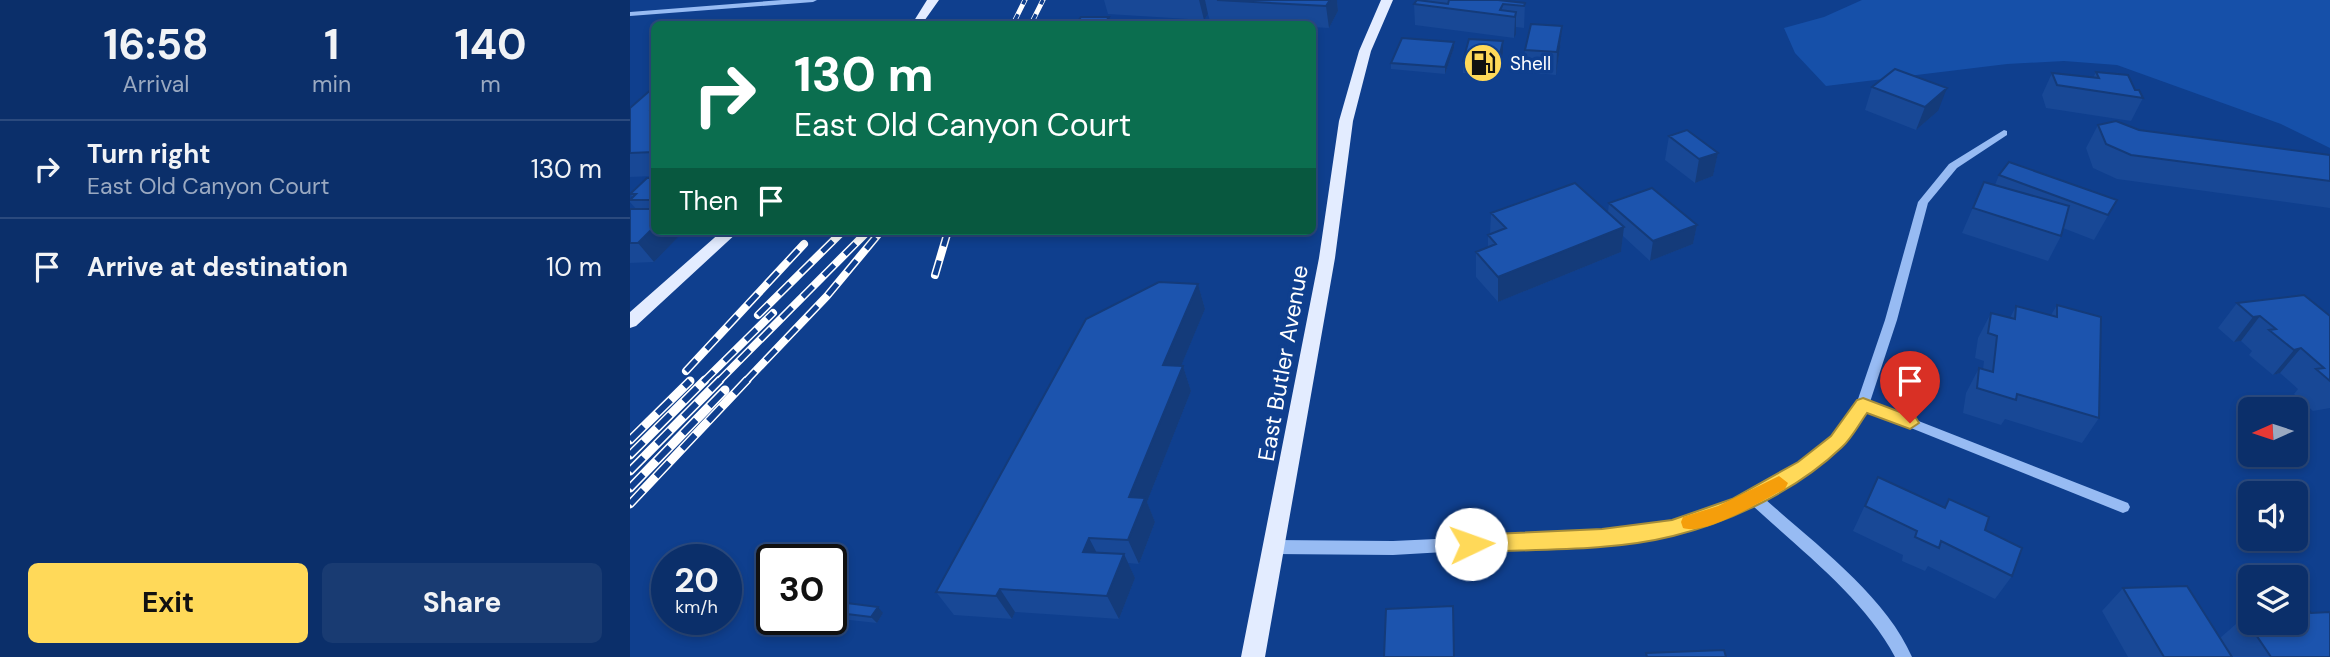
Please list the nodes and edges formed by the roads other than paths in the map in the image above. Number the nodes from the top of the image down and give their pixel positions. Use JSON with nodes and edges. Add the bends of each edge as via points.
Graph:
{"nodes":[{"id":1,"x":813,"y":0,"type":"edge"},
{"id":2,"x":933,"y":0,"type":"edge"},
{"id":3,"x":1387,"y":0,"type":"edge"},
{"id":4,"x":630,"y":14,"type":"edge"},
{"id":5,"x":919,"y":21,"type":"edge"},
{"id":6,"x":2004,"y":133,"type":"dead end"},
{"id":7,"x":727,"y":235,"type":"edge"},
{"id":8,"x":630,"y":322,"type":"edge"},
{"id":9,"x":1863,"y":404,"type":"junction"},
{"id":10,"x":1754,"y":498,"type":"junction"},
{"id":11,"x":2123,"y":507,"type":"dead end"},
{"id":12,"x":1274,"y":547,"type":"junction"},
{"id":13,"x":1253,"y":657,"type":"edge"},
{"id":14,"x":1904,"y":657,"type":"edge"}],
"edges":[{"from":1,"to":4,"type":"street"},
{"from":2,"to":5,"type":"main road"},
{"from":3,"to":12,"type":"main road","name":"East Butler Avenue","via":[[1365,51],[1346,121],[1327,258]]},
{"from":6,"to":9,"type":"street","via":[[1953,166],[1923,202]]},
{"from":7,"to":8,"type":"main road"},
{"from":9,"to":10,"type":"street","via":[[1837,441],[1804,468]]},
{"from":9,"to":11,"type":"street"},
{"from":10,"to":12,"type":"street","via":[[1672,528],[1602,537],[1393,548]]},
{"from":10,"to":14,"type":"street","via":[[1867,604],[1899,643]]},
{"from":12,"to":13,"type":"main road","name":"East Butler Avenue"}]}
